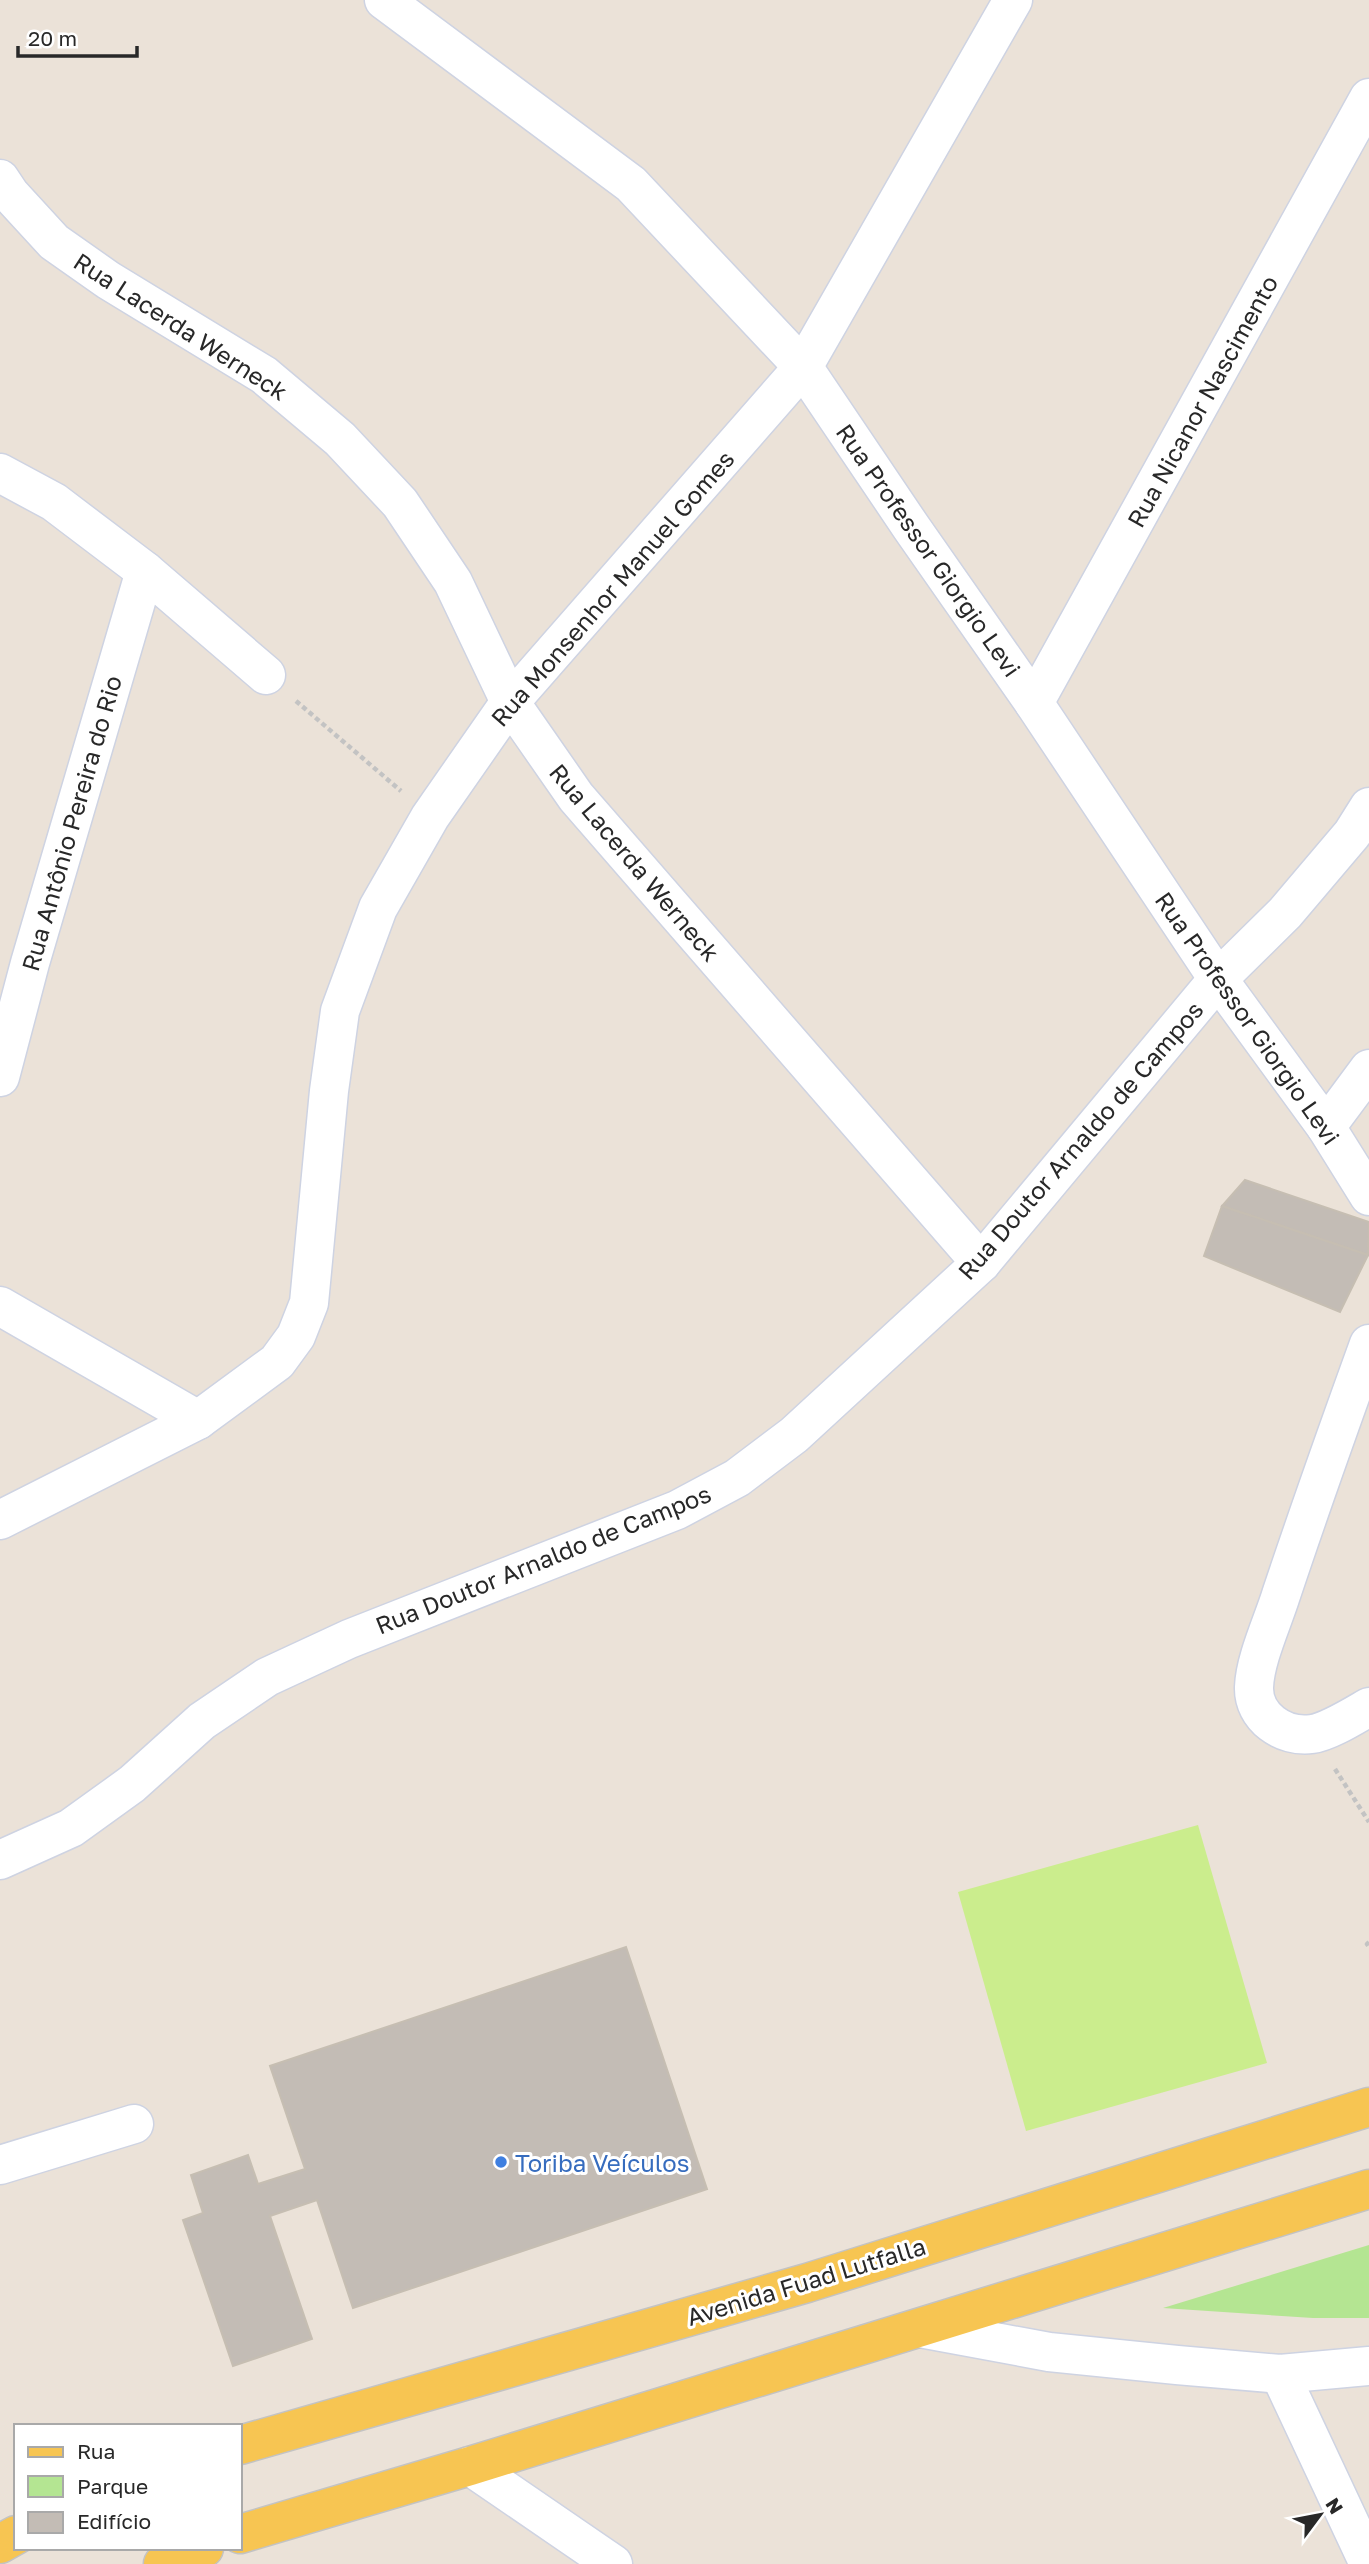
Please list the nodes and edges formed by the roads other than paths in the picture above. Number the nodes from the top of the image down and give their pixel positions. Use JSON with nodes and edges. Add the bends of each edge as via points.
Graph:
{"nodes":[{"id":1,"x":384,"y":0,"type":"edge"},
{"id":2,"x":1013,"y":0,"type":"edge"},
{"id":3,"x":1369,"y":98,"type":"edge"},
{"id":4,"x":0,"y":179,"type":"edge"},
{"id":5,"x":803,"y":367,"type":"junction"},
{"id":6,"x":0,"y":473,"type":"edge"},
{"id":7,"x":145,"y":571,"type":"junction"},
{"id":8,"x":266,"y":674,"type":"road end"},
{"id":9,"x":510,"y":702,"type":"junction"},
{"id":10,"x":1034,"y":703,"type":"junction"},
{"id":11,"x":1369,"y":807,"type":"edge"},
{"id":12,"x":1218,"y":979,"type":"junction"},
{"id":13,"x":1369,"y":1069,"type":"edge"},
{"id":14,"x":0,"y":1077,"type":"edge"},
{"id":15,"x":1326,"y":1127,"type":"junction"},
{"id":16,"x":1369,"y":1196,"type":"edge"},
{"id":17,"x":981,"y":1263,"type":"junction"},
{"id":18,"x":0,"y":1306,"type":"edge"},
{"id":19,"x":1369,"y":1344,"type":"edge"},
{"id":20,"x":198,"y":1420,"type":"junction"},
{"id":21,"x":0,"y":1520,"type":"edge"},
{"id":22,"x":1369,"y":1707,"type":"edge"},
{"id":23,"x":0,"y":1860,"type":"edge"},
{"id":24,"x":1369,"y":2107,"type":"edge"},
{"id":25,"x":134,"y":2124,"type":"dead end"},
{"id":26,"x":0,"y":2165,"type":"edge"},
{"id":27,"x":1369,"y":2189,"type":"edge"},
{"id":28,"x":920,"y":2328,"type":"junction"},
{"id":29,"x":1369,"y":2366,"type":"edge"},
{"id":30,"x":1280,"y":2374,"type":"junction"},
{"id":31,"x":242,"y":2444,"type":"edge"},
{"id":32,"x":470,"y":2466,"type":"junction"},
{"id":33,"x":242,"y":2533,"type":"edge"},
{"id":34,"x":199,"y":2550,"type":"edge"},
{"id":35,"x":163,"y":2564,"type":"edge"},
{"id":36,"x":613,"y":2564,"type":"edge"},
{"id":37,"x":1369,"y":2564,"type":"edge"}],
"edges":[{"from":1,"to":5,"type":"street","name":"Rua Professor Giorgio Levi","via":[[631,184]]},
{"from":2,"to":5,"type":"street","name":"Rua Monsenhor Manuel Gomes"},
{"from":3,"to":10,"type":"street","name":"Rua Nicanor Nascimento"},
{"from":4,"to":9,"type":"street","name":"Rua Lacerda Werneck","via":[[54,242],[264,375],[340,439],[400,503],[453,582]]},
{"from":5,"to":9,"type":"street","name":"Rua Monsenhor Manuel Gomes"},
{"from":5,"to":10,"type":"street","name":"Rua Professor Giorgio Levi"},
{"from":6,"to":7,"type":"street","via":[[54,502]]},
{"from":7,"to":8,"type":"street"},
{"from":7,"to":14,"type":"street","name":"Rua Antônio Pereira do Rio"},
{"from":9,"to":17,"type":"street","name":"Rua Lacerda Werneck","via":[[576,797]]},
{"from":9,"to":20,"type":"street","name":"Rua Monsenhor Manuel Gomes","via":[[430,817],[378,908],[340,1011],[309,1303],[296,1336],[277,1362]]},
{"from":10,"to":12,"type":"street","name":"Rua Professor Giorgio Levi"},
{"from":11,"to":12,"type":"street","name":"Rua Doutor Arnaldo de Campos","via":[[1285,913]]},
{"from":12,"to":15,"type":"street","name":"Rua Professor Giorgio Levi"},
{"from":12,"to":17,"type":"street","name":"Rua Doutor Arnaldo de Campos"},
{"from":13,"to":15,"type":"street"},
{"from":15,"to":16,"type":"street","name":"Rua Professor Giorgio Levi"},
{"from":17,"to":23,"type":"street","name":"Rua Doutor Arnaldo de Campos","via":[[794,1435],[737,1478],[677,1510],[349,1639],[267,1677],[202,1721],[132,1784],[71,1828]]},
{"from":18,"to":20,"type":"street"},
{"from":19,"to":22,"type":"street","via":[[1299,1541],[1254,1687],[1258,1708],[1272,1724],[1289,1733],[1313,1734]]},
{"from":20,"to":21,"type":"street","name":"Rua Monsenhor Manuel Gomes"},
{"from":24,"to":31,"type":"main road","name":"Avenida Fuad Lutfalla","via":[[807,2283]]},
{"from":25,"to":26,"type":"street"},
{"from":27,"to":28,"type":"main road"},
{"from":28,"to":30,"type":"street","via":[[1049,2352]]},
{"from":28,"to":32,"type":"main road"},
{"from":29,"to":30,"type":"street"},
{"from":30,"to":37,"type":"street"},
{"from":32,"to":33,"type":"main road"},
{"from":32,"to":36,"type":"street"},
{"from":34,"to":35,"type":"main road"}]}
